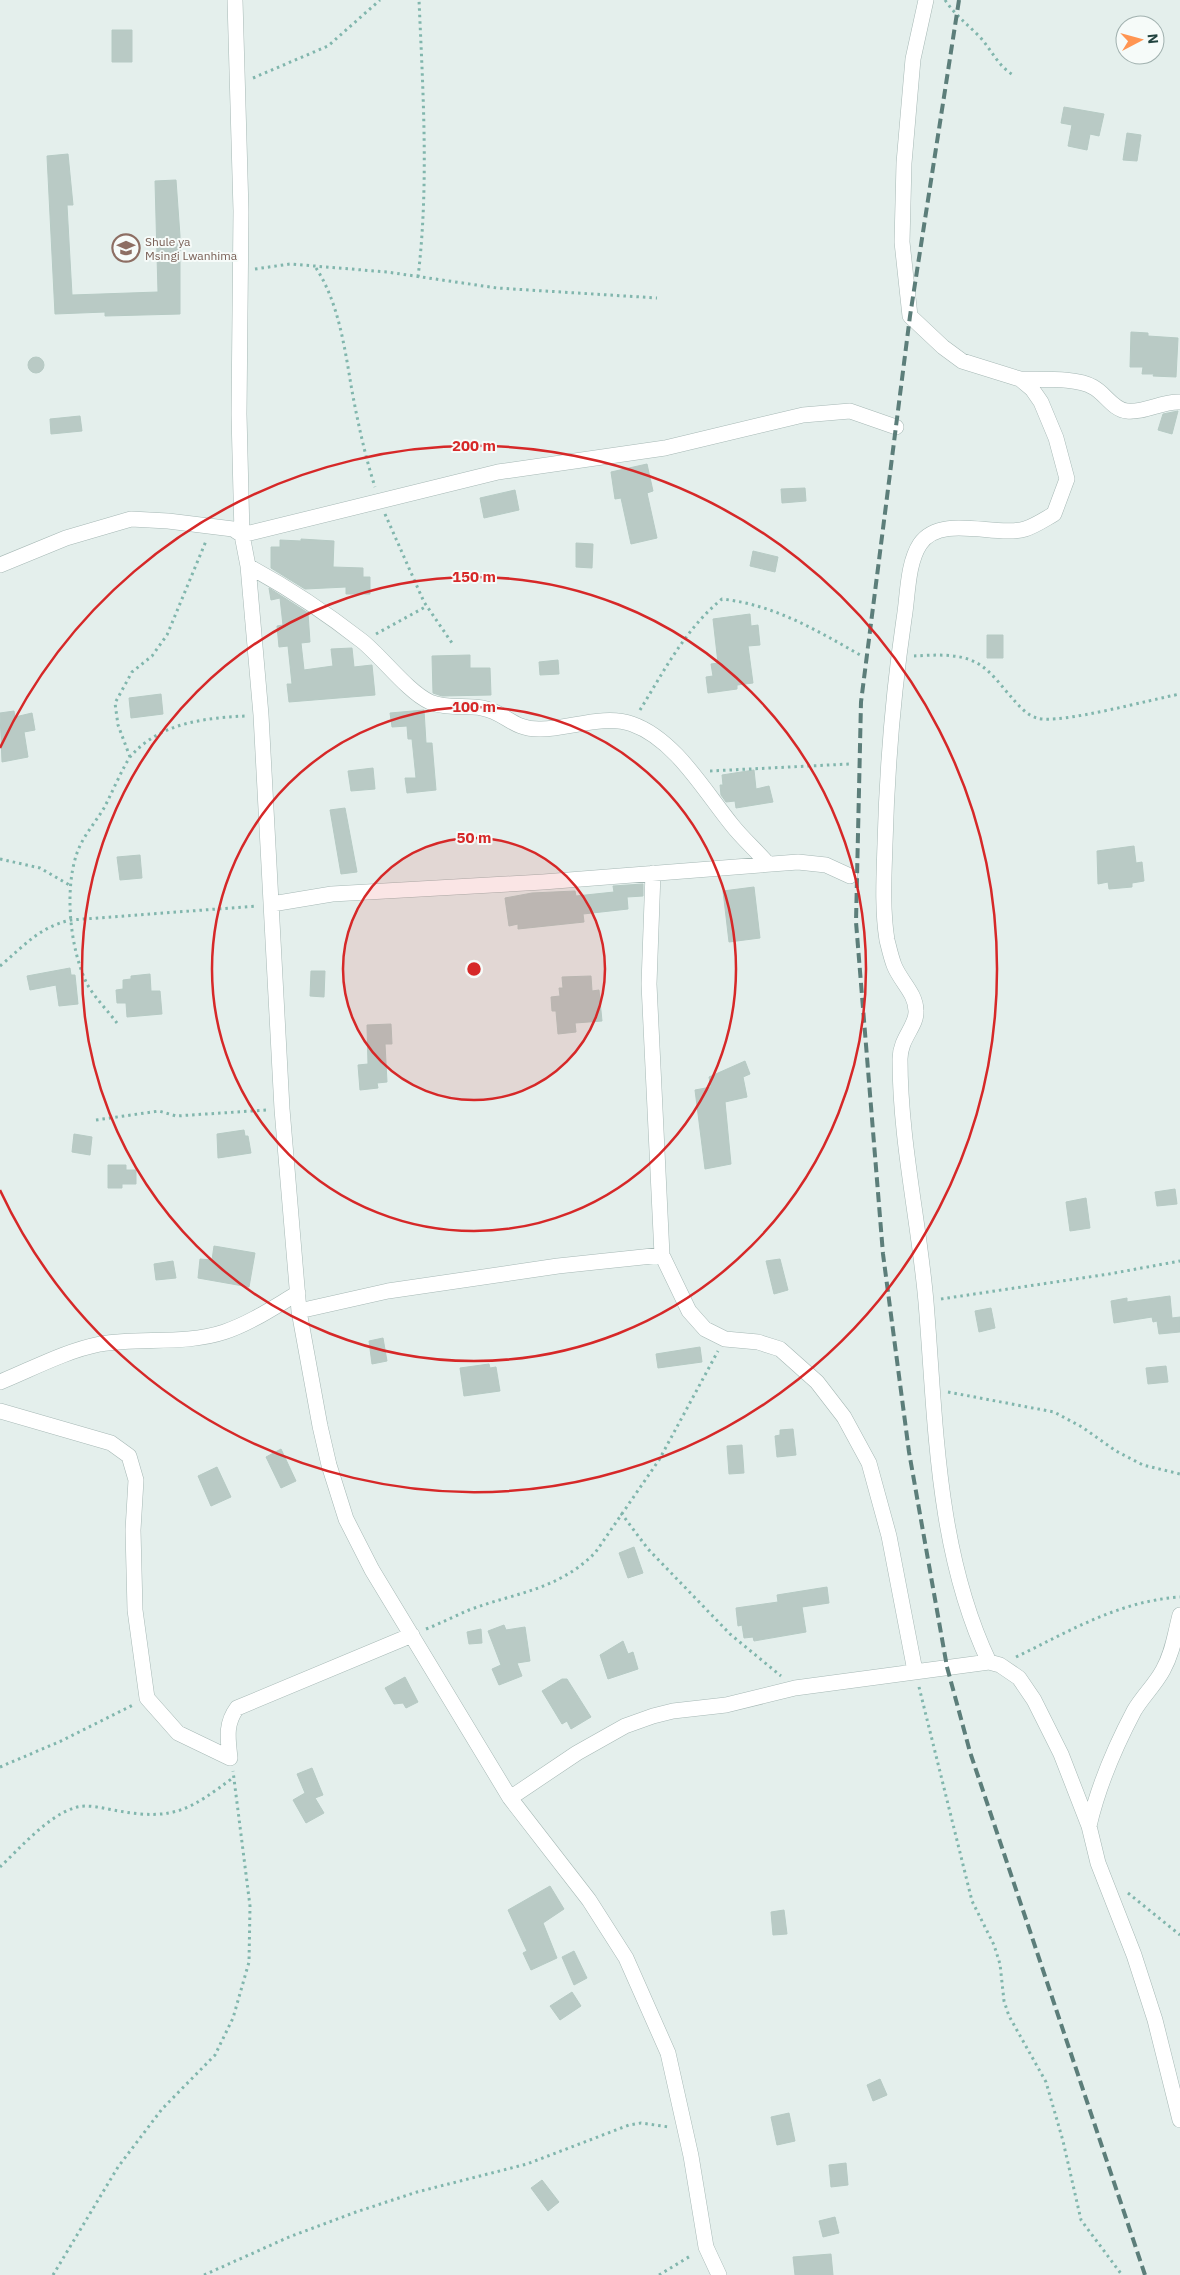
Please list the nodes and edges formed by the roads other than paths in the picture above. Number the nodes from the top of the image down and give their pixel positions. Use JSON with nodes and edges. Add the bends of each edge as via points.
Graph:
{"nodes":[{"id":1,"x":235,"y":0,"type":"edge"},
{"id":2,"x":926,"y":0,"type":"edge"},
{"id":3,"x":1020,"y":379,"type":"junction"},
{"id":4,"x":1180,"y":402,"type":"edge"},
{"id":5,"x":896,"y":427,"type":"dead end"},
{"id":6,"x":242,"y":535,"type":"junction"},
{"id":7,"x":0,"y":565,"type":"edge"},
{"id":8,"x":248,"y":566,"type":"junction"},
{"id":9,"x":768,"y":864,"type":"junction"},
{"id":10,"x":653,"y":873,"type":"junction"},
{"id":11,"x":850,"y":876,"type":"dead end"},
{"id":12,"x":272,"y":904,"type":"junction"},
{"id":13,"x":662,"y":1255,"type":"junction"},
{"id":14,"x":298,"y":1293,"type":"junction"},
{"id":15,"x":299,"y":1311,"type":"junction"},
{"id":16,"x":0,"y":1382,"type":"edge"},
{"id":17,"x":0,"y":1411,"type":"edge"},
{"id":18,"x":1180,"y":1615,"type":"edge"},
{"id":19,"x":412,"y":1635,"type":"junction"},
{"id":20,"x":994,"y":1663,"type":"junction"},
{"id":21,"x":915,"y":1671,"type":"junction"},
{"id":22,"x":510,"y":1798,"type":"junction"},
{"id":23,"x":1089,"y":1826,"type":"junction"},
{"id":24,"x":1180,"y":2120,"type":"edge"},
{"id":25,"x":718,"y":2275,"type":"edge"}],
"edges":[{"from":1,"to":6,"type":"street","via":[[239,90]]},
{"from":2,"to":3,"type":"street","via":[[913,59],[904,164],[902,242],[910,316],[943,348],[962,361]]},
{"from":3,"to":4,"type":"street","via":[[1092,386],[1114,406],[1126,412],[1163,402]]},
{"from":3,"to":20,"type":"street","via":[[1041,402],[1056,438],[1067,479],[1054,514],[1023,530],[954,529],[935,532],[921,542],[912,565],[899,657],[887,781],[884,882],[886,928],[894,966],[911,994],[916,1012],[902,1042],[900,1057],[906,1148],[926,1302],[946,1520],[968,1613]]},
{"from":5,"to":6,"type":"street","via":[[850,411],[803,415],[665,448],[498,472]]},
{"from":6,"to":7,"type":"street","via":[[233,529],[131,519],[66,538]]},
{"from":6,"to":8,"type":"street"},
{"from":8,"to":9,"type":"street","via":[[300,594],[362,641],[430,702],[496,712],[524,729],[598,722],[632,724],[661,742],[690,770],[733,826]]},
{"from":8,"to":12,"type":"street"},
{"from":9,"to":10,"type":"street"},
{"from":9,"to":11,"type":"street","via":[[798,862],[826,865]]},
{"from":10,"to":12,"type":"street","via":[[332,894]]},
{"from":10,"to":13,"type":"street","via":[[650,984]]},
{"from":12,"to":14,"type":"street","via":[[282,1109]]},
{"from":13,"to":15,"type":"street","via":[[558,1266],[388,1291]]},
{"from":13,"to":21,"type":"street","via":[[689,1311],[705,1329],[725,1338],[758,1342],[780,1349],[817,1382],[844,1417],[869,1463],[889,1536]]},
{"from":14,"to":15,"type":"street"},
{"from":14,"to":16,"type":"street","via":[[255,1319],[223,1333],[181,1340],[99,1344]]},
{"from":15,"to":19,"type":"street","via":[[329,1466],[346,1519],[372,1570]]},
{"from":17,"to":19,"type":"street","via":[[111,1442],[129,1456],[136,1480],[133,1530],[135,1610],[147,1698],[178,1733],[230,1758],[227,1733],[230,1718],[238,1708]]},
{"from":18,"to":23,"type":"street","via":[[1174,1647],[1118,1744],[1095,1801]]},
{"from":19,"to":22,"type":"street"},
{"from":20,"to":21,"type":"street"},
{"from":20,"to":23,"type":"street","via":[[1019,1678],[1034,1700],[1061,1754]]},
{"from":21,"to":22,"type":"street","via":[[795,1688],[726,1704],[673,1711],[625,1726],[577,1753]]},
{"from":22,"to":25,"type":"street","via":[[589,1900],[626,1958],[668,2053],[706,2247]]},
{"from":23,"to":24,"type":"street","via":[[1098,1863],[1155,2020]]}]}
